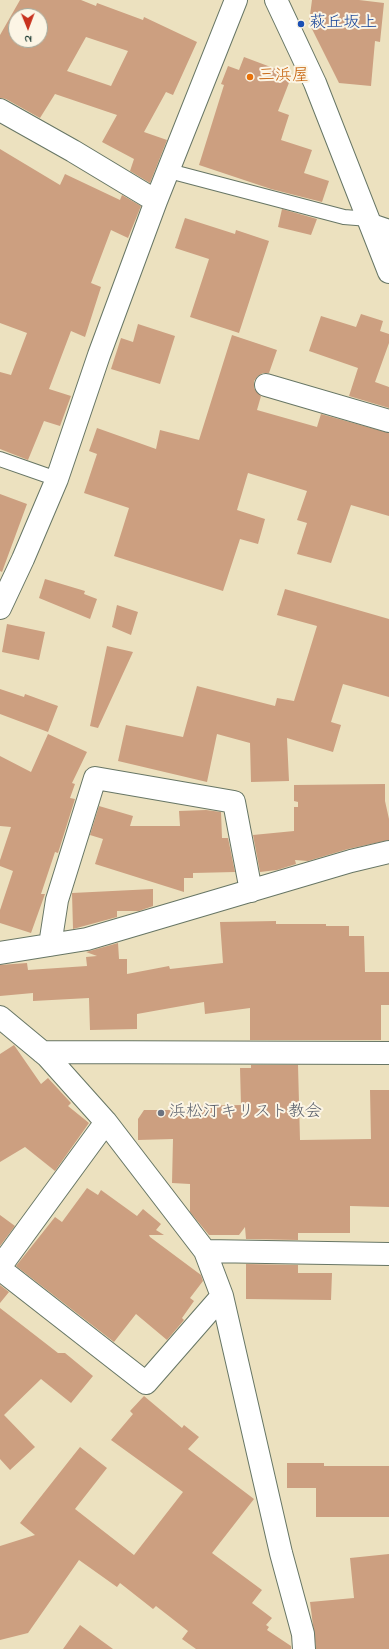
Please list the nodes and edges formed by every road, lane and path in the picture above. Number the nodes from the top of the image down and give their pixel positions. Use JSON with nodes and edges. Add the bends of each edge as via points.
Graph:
{"nodes":[{"id":1,"x":236,"y":0,"type":"edge"},
{"id":2,"x":276,"y":0,"type":"edge"},
{"id":3,"x":0,"y":110,"type":"edge"},
{"id":4,"x":169,"y":171,"type":"junction"},
{"id":5,"x":156,"y":201,"type":"junction"},
{"id":6,"x":376,"y":225,"type":"edge"},
{"id":7,"x":389,"y":272,"type":"edge"},
{"id":8,"x":266,"y":385,"type":"dead end"},
{"id":9,"x":389,"y":421,"type":"edge"},
{"id":10,"x":0,"y":459,"type":"edge"},
{"id":11,"x":57,"y":479,"type":"junction"},
{"id":12,"x":3,"y":597,"type":"edge"},
{"id":13,"x":389,"y":852,"type":"edge"},
{"id":14,"x":251,"y":891,"type":"junction"},
{"id":15,"x":50,"y":945,"type":"junction"},
{"id":16,"x":0,"y":952,"type":"edge"},
{"id":17,"x":0,"y":1017,"type":"edge"},
{"id":18,"x":42,"y":1052,"type":"junction"},
{"id":19,"x":389,"y":1053,"type":"edge"},
{"id":20,"x":106,"y":1122,"type":"junction"},
{"id":21,"x":205,"y":1251,"type":"junction"},
{"id":22,"x":389,"y":1254,"type":"edge"},
{"id":23,"x":0,"y":1268,"type":"edge"},
{"id":24,"x":222,"y":1296,"type":"junction"},
{"id":25,"x":304,"y":1649,"type":"edge"}],
"edges":[{"from":1,"to":4,"type":"street"},
{"from":2,"to":6,"type":"street"},
{"from":3,"to":5,"type":"street"},
{"from":4,"to":5,"type":"street"},
{"from":4,"to":6,"type":"lane"},
{"from":5,"to":11,"type":"street","via":[[99,355]]},
{"from":6,"to":7,"type":"street"},
{"from":8,"to":9,"type":"street"},
{"from":10,"to":11,"type":"lane"},
{"from":11,"to":12,"type":"street"},
{"from":13,"to":14,"type":"street"},
{"from":14,"to":15,"type":"street","via":[[87,939]]},
{"from":14,"to":15,"type":"street","via":[[234,802],[95,778],[57,900]]},
{"from":15,"to":16,"type":"street"},
{"from":17,"to":18,"type":"street"},
{"from":18,"to":19,"type":"street"},
{"from":18,"to":20,"type":"street"},
{"from":20,"to":21,"type":"street"},
{"from":20,"to":23,"type":"street"},
{"from":21,"to":22,"type":"street"},
{"from":21,"to":24,"type":"street"},
{"from":23,"to":24,"type":"street","via":[[146,1383]]},
{"from":24,"to":25,"type":"street","via":[[281,1553],[303,1634]]}]}
